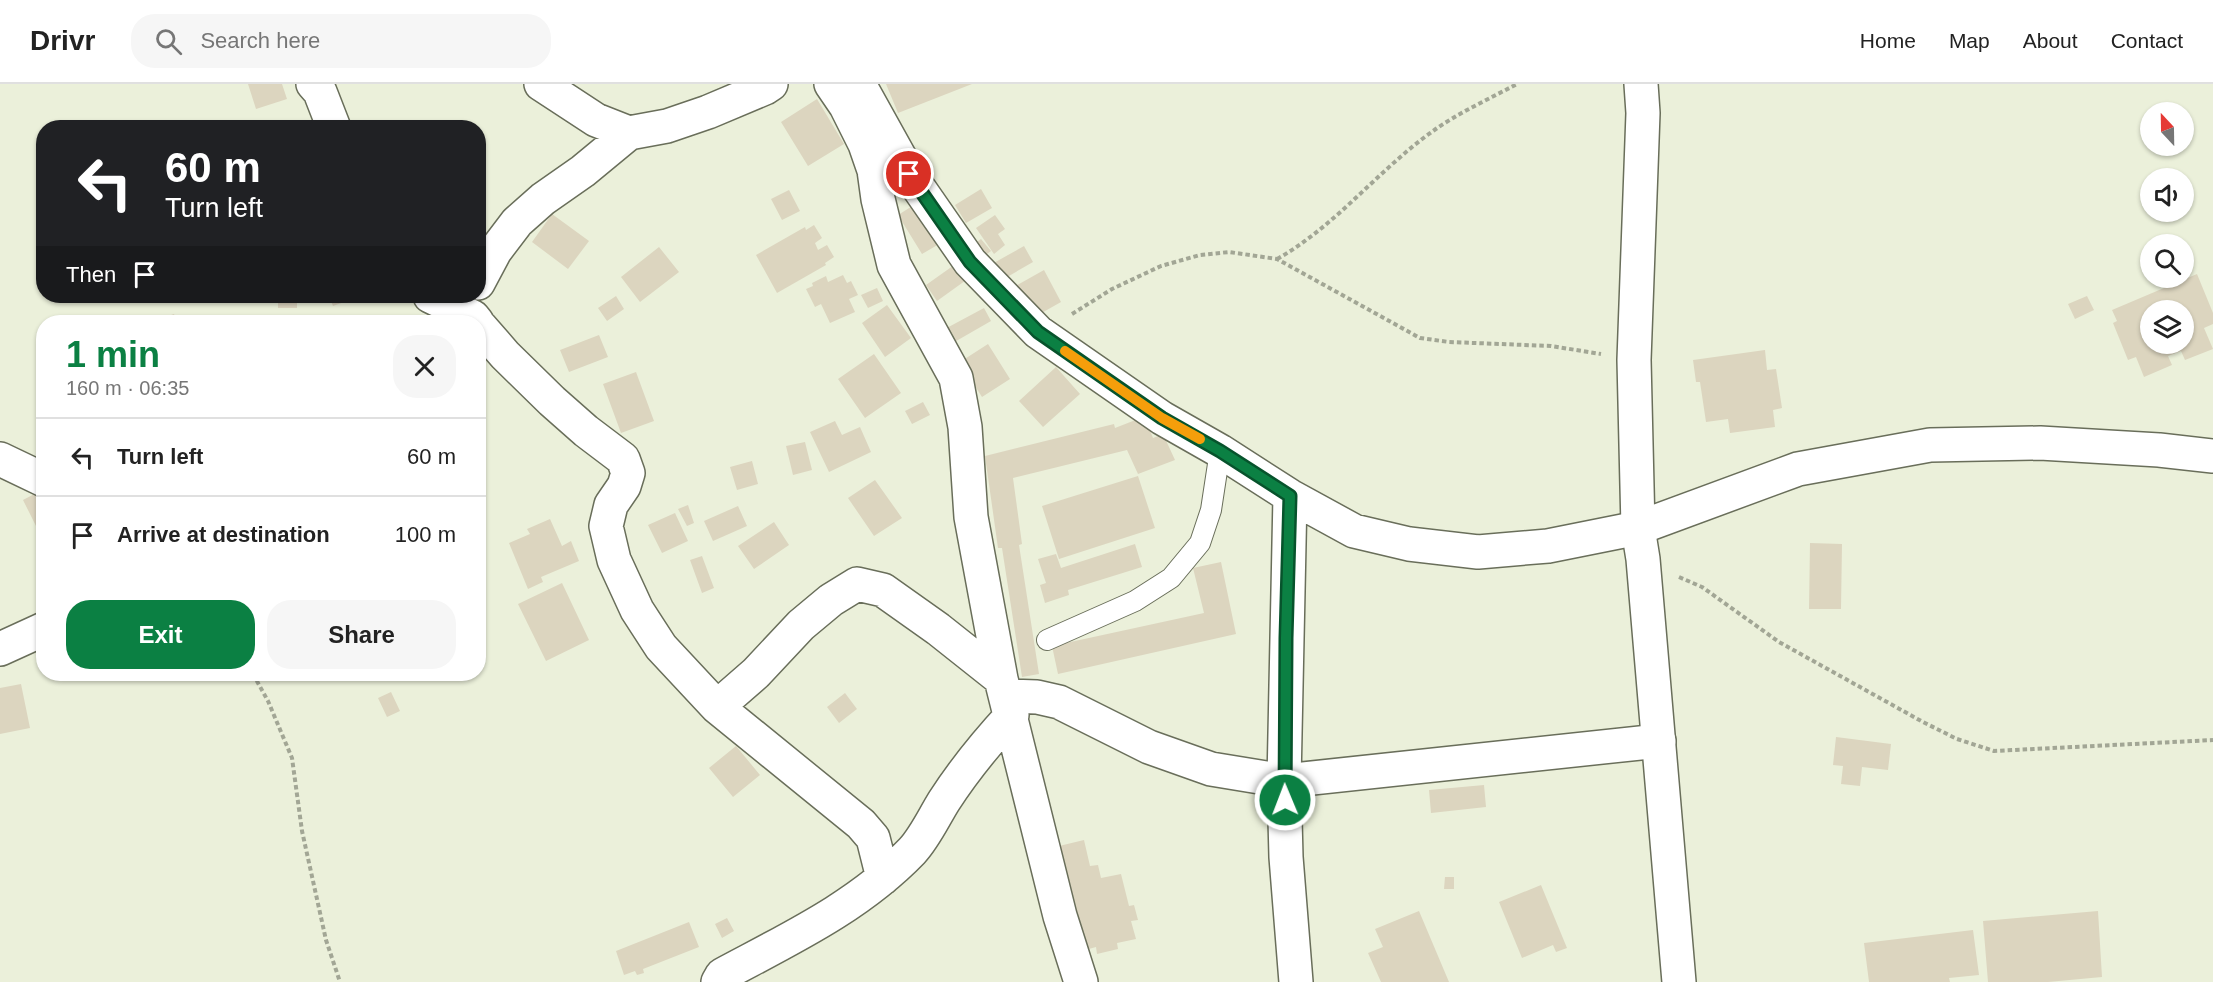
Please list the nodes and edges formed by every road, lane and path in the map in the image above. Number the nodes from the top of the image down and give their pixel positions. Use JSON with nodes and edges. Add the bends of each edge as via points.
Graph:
{"nodes":[{"id":1,"x":313,"y":84,"type":"edge"},
{"id":2,"x":541,"y":84,"type":"edge"},
{"id":3,"x":771,"y":84,"type":"edge"},
{"id":4,"x":831,"y":84,"type":"edge"},
{"id":5,"x":859,"y":84,"type":"edge"},
{"id":6,"x":1517,"y":84,"type":"edge"},
{"id":7,"x":1641,"y":84,"type":"edge"},
{"id":8,"x":331,"y":120,"type":"edge"},
{"id":9,"x":629,"y":133,"type":"junction"},
{"id":10,"x":1277,"y":259,"type":"junction"},
{"id":11,"x":486,"y":268,"type":"edge"},
{"id":12,"x":446,"y":303,"type":"edge"},
{"id":13,"x":473,"y":315,"type":"edge"},
{"id":14,"x":486,"y":330,"type":"edge"},
{"id":15,"x":1038,"y":332,"type":"junction"},
{"id":16,"x":1634,"y":360,"type":"junction"},
{"id":17,"x":1220,"y":451,"type":"junction"},
{"id":18,"x":2213,"y":456,"type":"edge"},
{"id":19,"x":0,"y":459,"type":"edge"},
{"id":20,"x":36,"y":476,"type":"edge"},
{"id":21,"x":1290,"y":496,"type":"junction"},
{"id":22,"x":1638,"y":528,"type":"junction"},
{"id":23,"x":1643,"y":560,"type":"junction"},
{"id":24,"x":36,"y":633,"type":"edge"},
{"id":25,"x":1047,"y":640,"type":"dead end"},
{"id":26,"x":0,"y":649,"type":"edge"},
{"id":27,"x":257,"y":681,"type":"edge"},
{"id":28,"x":1007,"y":696,"type":"junction"},
{"id":29,"x":717,"y":707,"type":"junction"},
{"id":30,"x":2213,"y":740,"type":"edge"},
{"id":31,"x":1659,"y":741,"type":"junction"},
{"id":32,"x":1284,"y":781,"type":"junction"},
{"id":33,"x":883,"y":878,"type":"junction"},
{"id":34,"x":340,"y":982,"type":"edge"},
{"id":35,"x":718,"y":982,"type":"edge"},
{"id":36,"x":1081,"y":982,"type":"edge"},
{"id":37,"x":1296,"y":982,"type":"edge"},
{"id":38,"x":1679,"y":982,"type":"edge"}],
"edges":[{"from":1,"to":8,"type":"street"},
{"from":2,"to":9,"type":"street","via":[[596,120]]},
{"from":3,"to":9,"type":"street","via":[[708,112]]},
{"from":4,"to":28,"type":"street","via":[[846,106],[874,170],[894,265],[956,378],[965,427],[971,518]]},
{"from":5,"to":15,"type":"street","via":[[909,174],[970,262]]},
{"from":6,"to":10,"type":"path","via":[[1433,130],[1303,244]]},
{"from":7,"to":16,"type":"street"},
{"from":9,"to":11,"type":"street","via":[[517,222]]},
{"from":10,"to":15,"type":"path","via":[[1229,252],[1161,266]]},
{"from":10,"to":16,"type":"path","via":[[1420,338],[1551,346]]},
{"from":12,"to":13,"type":"street"},
{"from":14,"to":29,"type":"street","via":[[505,355],[552,400],[623,459],[628,472],[611,505],[606,526],[614,560],[637,610],[661,647]]},
{"from":15,"to":17,"type":"street","via":[[1162,418]]},
{"from":16,"to":22,"type":"street"},
{"from":17,"to":21,"type":"street"},
{"from":17,"to":25,"type":"lane","via":[[1211,510],[1200,543],[1171,578],[1135,601]]},
{"from":18,"to":22,"type":"street","via":[[2040,443],[1930,445],[1798,469]]},
{"from":19,"to":20,"type":"street"},
{"from":21,"to":22,"type":"street","via":[[1354,531],[1409,544],[1478,552],[1548,546]]},
{"from":21,"to":32,"type":"street"},
{"from":22,"to":23,"type":"street"},
{"from":23,"to":30,"type":"path","via":[[1702,587],[1779,642],[1923,722],[1994,752]]},
{"from":23,"to":31,"type":"street"},
{"from":24,"to":26,"type":"street"},
{"from":27,"to":34,"type":"path","via":[[291,758],[302,831],[326,940]]},
{"from":28,"to":29,"type":"street","via":[[938,629],[883,590],[857,584],[801,625]]},
{"from":28,"to":32,"type":"street","via":[[1059,702],[1149,747],[1211,769]]},
{"from":28,"to":33,"type":"street","via":[[979,751],[914,849]]},
{"from":28,"to":36,"type":"street","via":[[1060,916]]},
{"from":29,"to":33,"type":"street","via":[[861,824],[873,838]]},
{"from":31,"to":32,"type":"street"},
{"from":31,"to":38,"type":"street"},
{"from":32,"to":37,"type":"street"},
{"from":33,"to":35,"type":"street","via":[[854,902],[722,975]]}]}
